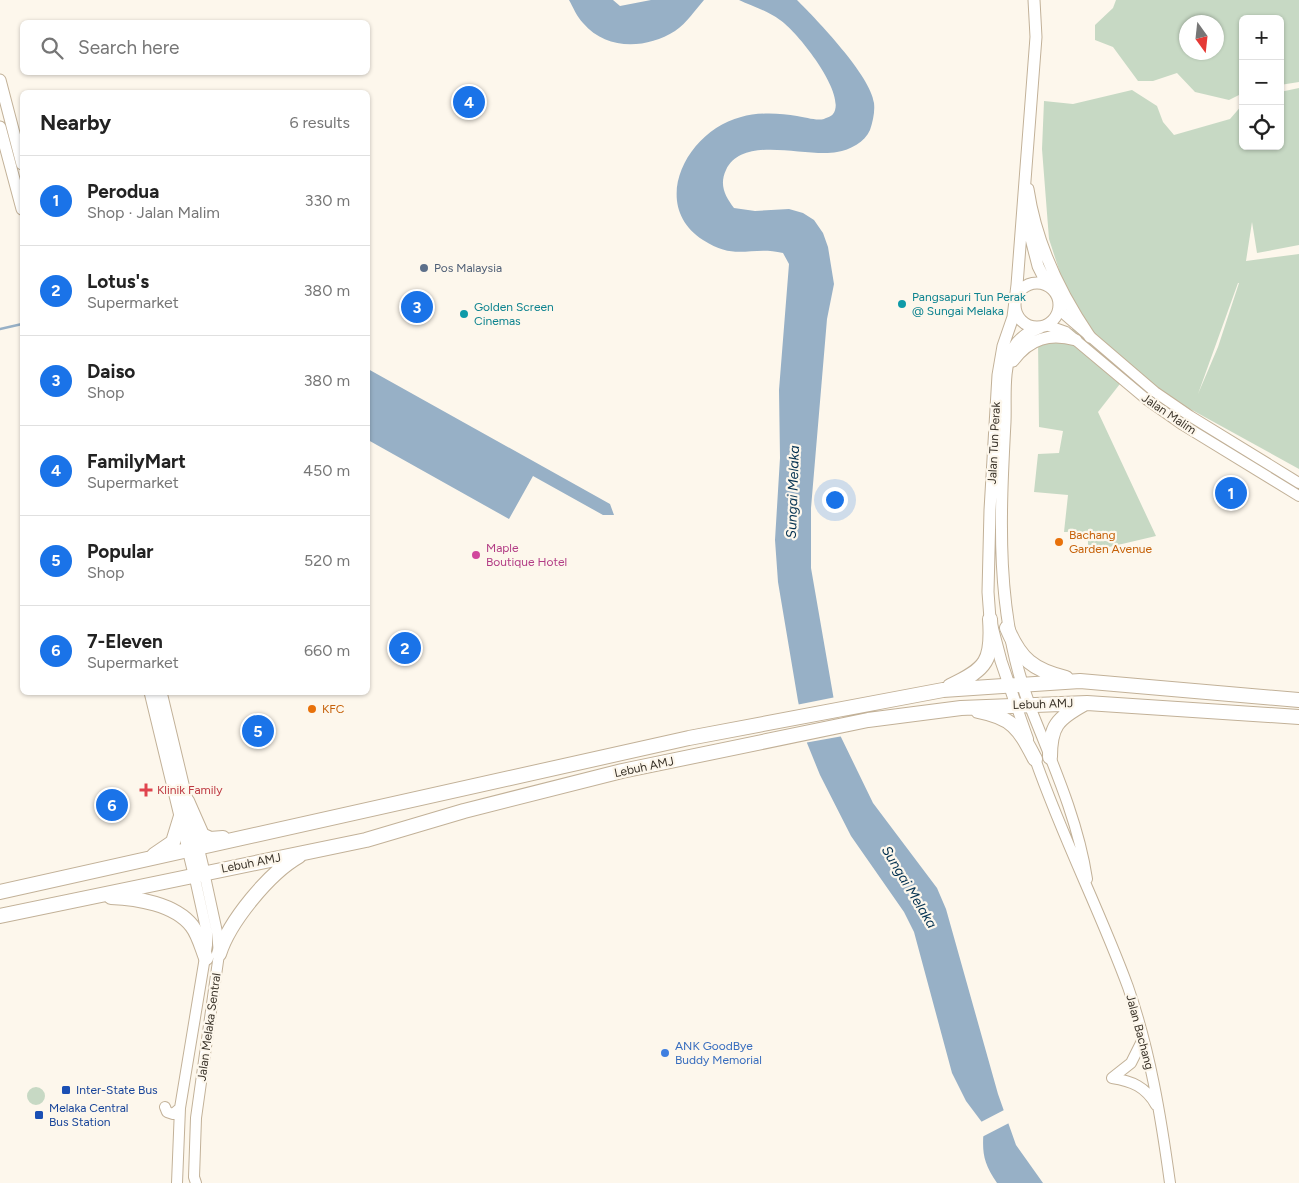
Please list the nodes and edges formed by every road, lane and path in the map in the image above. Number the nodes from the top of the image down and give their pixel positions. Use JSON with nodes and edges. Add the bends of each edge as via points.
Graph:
{"nodes":[{"id":1,"x":1034,"y":0,"type":"edge"},
{"id":2,"x":0,"y":80,"type":"edge"},
{"id":3,"x":0,"y":126,"type":"edge"},
{"id":4,"x":20,"y":156,"type":"edge"},
{"id":5,"x":1025,"y":170,"type":"junction"},
{"id":6,"x":1023,"y":201,"type":"junction"},
{"id":7,"x":20,"y":202,"type":"edge"},
{"id":8,"x":1048,"y":286,"type":"junction"},
{"id":9,"x":1058,"y":303,"type":"junction"},
{"id":10,"x":1015,"y":306,"type":"junction"},
{"id":11,"x":1043,"y":326,"type":"junction"},
{"id":12,"x":1090,"y":337,"type":"junction"},
{"id":13,"x":1076,"y":340,"type":"junction"},
{"id":14,"x":1007,"y":376,"type":"junction"},
{"id":15,"x":1299,"y":483,"type":"edge"},
{"id":16,"x":1299,"y":496,"type":"edge"},
{"id":17,"x":990,"y":619,"type":"junction"},
{"id":18,"x":1007,"y":628,"type":"junction"},
{"id":19,"x":1080,"y":681,"type":"junction"},
{"id":20,"x":1015,"y":684,"type":"junction"},
{"id":21,"x":942,"y":690,"type":"junction"},
{"id":22,"x":151,"y":695,"type":"edge"},
{"id":23,"x":162,"y":695,"type":"edge"},
{"id":24,"x":1299,"y":700,"type":"edge"},
{"id":25,"x":1086,"y":703,"type":"junction"},
{"id":26,"x":1022,"y":704,"type":"junction"},
{"id":27,"x":961,"y":708,"type":"junction"},
{"id":28,"x":1299,"y":717,"type":"edge"},
{"id":29,"x":1050,"y":757,"type":"junction"},
{"id":30,"x":1035,"y":759,"type":"junction"},
{"id":31,"x":187,"y":801,"type":"junction"},
{"id":32,"x":180,"y":816,"type":"junction"},
{"id":33,"x":247,"y":837,"type":"junction"},
{"id":34,"x":193,"y":849,"type":"junction"},
{"id":35,"x":311,"y":851,"type":"junction"},
{"id":36,"x":147,"y":860,"type":"junction"},
{"id":37,"x":198,"y":873,"type":"junction"},
{"id":38,"x":1088,"y":887,"type":"junction"},
{"id":39,"x":0,"y":892,"type":"edge"},
{"id":40,"x":95,"y":896,"type":"junction"},
{"id":41,"x":0,"y":916,"type":"edge"},
{"id":42,"x":212,"y":956,"type":"junction"},
{"id":43,"x":1143,"y":1038,"type":"junction"},
{"id":44,"x":165,"y":1107,"type":"dead end"},
{"id":45,"x":180,"y":1108,"type":"junction"},
{"id":46,"x":1158,"y":1110,"type":"junction"},
{"id":47,"x":177,"y":1183,"type":"edge"},
{"id":48,"x":196,"y":1183,"type":"edge"},
{"id":49,"x":1170,"y":1183,"type":"edge"}],
"edges":[{"from":1,"to":5,"type":"main road","name":"Jalan Tun Perak","via":[[1036,37]]},
{"from":2,"to":4,"type":"main road"},
{"from":3,"to":7,"type":"main road"},
{"from":5,"to":6,"type":"main road","name":"Jalan Tun Perak"},
{"from":5,"to":12,"type":"main road","via":[[1035,223],[1053,274]]},
{"from":6,"to":8,"type":"main road","name":"Jalan Tun Perak","via":[[1038,266]]},
{"from":6,"to":10,"type":"main road","name":"Jalan Tun Perak"},
{"from":8,"to":9,"type":"main road","via":[[1057,296]]},
{"from":8,"to":10,"type":"main road","via":[[1028,285],[1018,294]]},
{"from":9,"to":11,"type":"main road","via":[[1056,315]]},
{"from":9,"to":12,"type":"street","name":"Jalan Malim"},
{"from":10,"to":11,"type":"main road","via":[[1023,323]]},
{"from":10,"to":17,"type":"main road","name":"Jalan Tun Perak","via":[[1002,346],[998,375],[990,510]]},
{"from":11,"to":13,"type":"street","name":"Jalan Malim","via":[[1059,328]]},
{"from":11,"to":14,"type":"main road","name":"Jalan Tun Perak","via":[[1023,336],[1014,347]]},
{"from":12,"to":15,"type":"street","name":"Jalan Malim","via":[[1155,392]]},
{"from":13,"to":14,"type":"main road","via":[[1063,336],[1038,339],[1018,354]]},
{"from":13,"to":16,"type":"street","name":"Jalan Malim","via":[[1161,410]]},
{"from":14,"to":18,"type":"main road","name":"Jalan Tun Perak","via":[[1001,512],[1001,563]]},
{"from":17,"to":20,"type":"main road","name":"Jalan Tun Perak"},
{"from":17,"to":21,"type":"highway","via":[[991,647],[985,664],[967,678]]},
{"from":18,"to":19,"type":"highway","via":[[1014,645],[1032,665],[1044,672]]},
{"from":18,"to":20,"type":"main road","name":"Jalan Tun Perak"},
{"from":19,"to":20,"type":"highway","name":"Lebuh AMJ"},
{"from":19,"to":24,"type":"highway","name":"Lebuh AMJ"},
{"from":20,"to":21,"type":"highway","name":"Lebuh AMJ"},
{"from":20,"to":26,"type":"main road"},
{"from":21,"to":33,"type":"highway","name":"Lebuh AMJ","via":[[556,766]]},
{"from":22,"to":32,"type":"main road"},
{"from":23,"to":31,"type":"main road"},
{"from":25,"to":26,"type":"highway","name":"Lebuh AMJ"},
{"from":25,"to":28,"type":"highway","name":"Lebuh AMJ"},
{"from":25,"to":29,"type":"highway","via":[[1058,721],[1052,736]]},
{"from":26,"to":27,"type":"highway","name":"Lebuh AMJ"},
{"from":26,"to":29,"type":"street","name":"Jalan Bachang"},
{"from":26,"to":30,"type":"street","name":"Jalan Bachang"},
{"from":27,"to":30,"type":"highway","via":[[1007,720],[1021,734]]},
{"from":27,"to":35,"type":"highway","name":"Lebuh AMJ","via":[[868,720],[622,771],[366,840]]},
{"from":29,"to":38,"type":"street","name":"Jalan Bachang","via":[[1083,853]]},
{"from":30,"to":38,"type":"street","name":"Jalan Bachang","via":[[1072,856]]},
{"from":31,"to":33,"type":"highway","via":[[197,828],[206,838]]},
{"from":31,"to":34,"type":"main road"},
{"from":32,"to":34,"type":"main road"},
{"from":32,"to":36,"type":"highway","via":[[172,842]]},
{"from":33,"to":34,"type":"highway","name":"Lebuh AMJ"},
{"from":34,"to":36,"type":"highway","name":"Lebuh AMJ"},
{"from":34,"to":37,"type":"main road"},
{"from":35,"to":37,"type":"highway","name":"Lebuh AMJ"},
{"from":35,"to":42,"type":"highway","via":[[278,870],[231,926]]},
{"from":36,"to":39,"type":"highway","name":"Lebuh AMJ"},
{"from":37,"to":40,"type":"highway","name":"Lebuh AMJ"},
{"from":37,"to":42,"type":"street","name":"Jalan Melaka Sentral","via":[[217,932]]},
{"from":38,"to":43,"type":"street","name":"Jalan Bachang","via":[[1128,988]]},
{"from":40,"to":41,"type":"highway","name":"Lebuh AMJ"},
{"from":40,"to":42,"type":"highway","via":[[144,901],[173,911],[193,927]]},
{"from":42,"to":45,"type":"street","name":"Jalan Melaka Sentral"},
{"from":42,"to":48,"type":"street","name":"Jalan Melaka Sentral","via":[[196,1118]]},
{"from":43,"to":46,"type":"street","name":"Jalan Bachang"},
{"from":43,"to":46,"type":"street","via":[[1131,1063],[1112,1078],[1139,1086],[1147,1092]]},
{"from":44,"to":45,"type":"street","via":[[169,1114]]},
{"from":45,"to":47,"type":"street","name":"Jalan Melaka Sentral"},
{"from":46,"to":49,"type":"street","name":"Jalan Bachang"}]}
